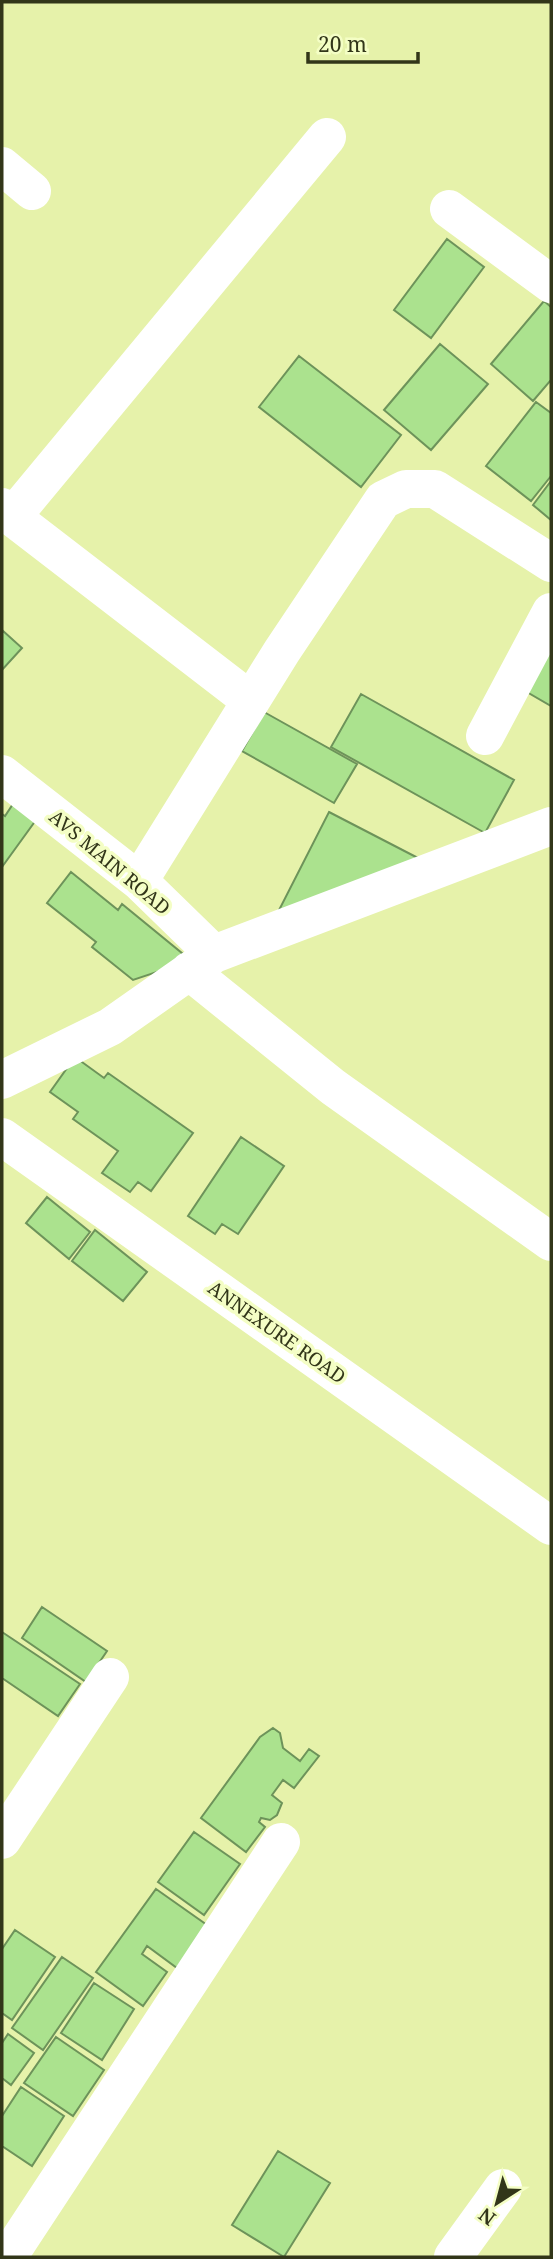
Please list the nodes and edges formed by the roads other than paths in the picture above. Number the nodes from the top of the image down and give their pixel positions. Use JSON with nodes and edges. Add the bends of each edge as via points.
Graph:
{"nodes":[{"id":1,"x":327,"y":137,"type":"dead end"},
{"id":2,"x":2,"y":166,"type":"edge"},
{"id":3,"x":32,"y":191,"type":"dead end"},
{"id":4,"x":449,"y":209,"type":"dead end"},
{"id":5,"x":551,"y":284,"type":"edge"},
{"id":6,"x":7,"y":512,"type":"edge"},
{"id":7,"x":551,"y":563,"type":"edge"},
{"id":8,"x":551,"y":612,"type":"edge"},
{"id":9,"x":251,"y":701,"type":"junction"},
{"id":10,"x":485,"y":736,"type":"dead end"},
{"id":11,"x":2,"y":774,"type":"edge"},
{"id":12,"x":551,"y":826,"type":"edge"},
{"id":13,"x":139,"y":881,"type":"junction"},
{"id":14,"x":202,"y":962,"type":"junction"},
{"id":15,"x":2,"y":1080,"type":"edge"},
{"id":16,"x":2,"y":1137,"type":"edge"},
{"id":17,"x":551,"y":1242,"type":"edge"},
{"id":18,"x":551,"y":1526,"type":"edge"},
{"id":19,"x":110,"y":1677,"type":"dead end"},
{"id":20,"x":2,"y":1839,"type":"edge"},
{"id":21,"x":281,"y":1842,"type":"dead end"},
{"id":22,"x":503,"y":2188,"type":"dead end"},
{"id":23,"x":8,"y":2257,"type":"edge"},
{"id":24,"x":453,"y":2257,"type":"edge"}],
"edges":[{"from":1,"to":6,"type":"street"},
{"from":2,"to":3,"type":"street"},
{"from":4,"to":5,"type":"street"},
{"from":6,"to":9,"type":"street"},
{"from":7,"to":9,"type":"street","via":[[435,489],[406,489],[383,500]]},
{"from":8,"to":10,"type":"street"},
{"from":9,"to":13,"type":"street"},
{"from":11,"to":13,"type":"street","name":"AVS MAIN ROAD"},
{"from":12,"to":14,"type":"street"},
{"from":13,"to":14,"type":"street","name":"AVS MAIN ROAD"},
{"from":14,"to":15,"type":"street","via":[[110,1027]]},
{"from":14,"to":17,"type":"street","name":"AVS MAIN ROAD","via":[[333,1087]]},
{"from":16,"to":18,"type":"street","name":"ANNEXURE ROAD"},
{"from":19,"to":20,"type":"street"},
{"from":21,"to":23,"type":"street"},
{"from":22,"to":24,"type":"street"}]}
